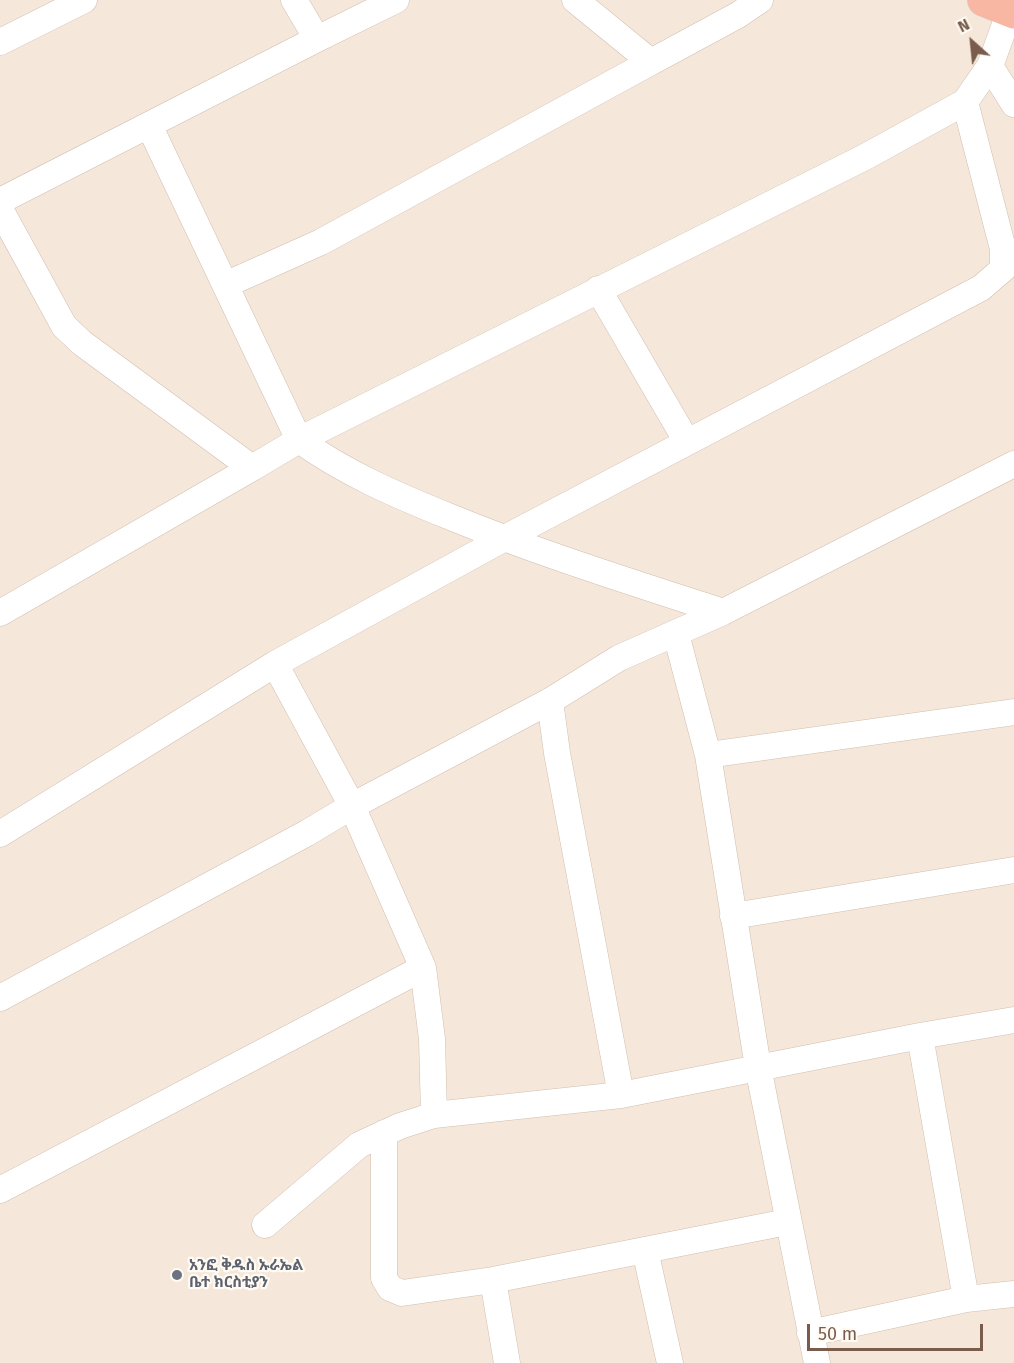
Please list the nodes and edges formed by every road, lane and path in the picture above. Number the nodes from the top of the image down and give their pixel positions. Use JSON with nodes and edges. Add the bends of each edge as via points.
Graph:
{"nodes":[{"id":1,"x":84,"y":0,"type":"edge"},
{"id":2,"x":294,"y":0,"type":"edge"},
{"id":3,"x":396,"y":0,"type":"edge"},
{"id":4,"x":575,"y":0,"type":"edge"},
{"id":5,"x":760,"y":0,"type":"edge"},
{"id":6,"x":1005,"y":5,"type":"edge"},
{"id":7,"x":317,"y":39,"type":"junction"},
{"id":8,"x":0,"y":42,"type":"edge"},
{"id":9,"x":651,"y":62,"type":"junction"},
{"id":10,"x":990,"y":66,"type":"junction"},
{"id":11,"x":965,"y":102,"type":"junction"},
{"id":12,"x":1014,"y":104,"type":"edge"},
{"id":13,"x":149,"y":125,"type":"junction"},
{"id":14,"x":0,"y":201,"type":"edge"},
{"id":15,"x":0,"y":209,"type":"edge"},
{"id":16,"x":225,"y":285,"type":"junction"},
{"id":17,"x":598,"y":289,"type":"junction"},
{"id":18,"x":299,"y":440,"type":"junction"},
{"id":19,"x":687,"y":442,"type":"junction"},
{"id":20,"x":1014,"y":464,"type":"edge"},
{"id":21,"x":252,"y":468,"type":"junction"},
{"id":22,"x":503,"y":538,"type":"junction"},
{"id":23,"x":723,"y":612,"type":"junction"},
{"id":24,"x":0,"y":613,"type":"edge"},
{"id":25,"x":676,"y":634,"type":"junction"},
{"id":26,"x":275,"y":664,"type":"junction"},
{"id":27,"x":550,"y":701,"type":"junction"},
{"id":28,"x":1014,"y":712,"type":"edge"},
{"id":29,"x":708,"y":755,"type":"junction"},
{"id":30,"x":352,"y":806,"type":"junction"},
{"id":31,"x":0,"y":834,"type":"edge"},
{"id":32,"x":1014,"y":870,"type":"edge"},
{"id":33,"x":733,"y":916,"type":"junction"},
{"id":34,"x":423,"y":969,"type":"junction"},
{"id":35,"x":0,"y":998,"type":"edge"},
{"id":36,"x":1014,"y":1020,"type":"edge"},
{"id":37,"x":920,"y":1036,"type":"junction"},
{"id":38,"x":758,"y":1068,"type":"junction"},
{"id":39,"x":621,"y":1095,"type":"junction"},
{"id":40,"x":434,"y":1116,"type":"junction"},
{"id":41,"x":384,"y":1133,"type":"junction"},
{"id":42,"x":0,"y":1190,"type":"edge"},
{"id":43,"x":788,"y":1222,"type":"junction"},
{"id":44,"x":265,"y":1225,"type":"dead end"},
{"id":45,"x":645,"y":1250,"type":"junction"},
{"id":46,"x":493,"y":1280,"type":"junction"},
{"id":47,"x":1014,"y":1294,"type":"edge"},
{"id":48,"x":966,"y":1299,"type":"junction"},
{"id":49,"x":810,"y":1333,"type":"junction"},
{"id":50,"x":507,"y":1363,"type":"edge"},
{"id":51,"x":670,"y":1363,"type":"edge"},
{"id":52,"x":817,"y":1363,"type":"edge"}],
"edges":[{"from":1,"to":8,"type":"street"},
{"from":2,"to":7,"type":"street"},
{"from":3,"to":7,"type":"street"},
{"from":4,"to":9,"type":"street"},
{"from":5,"to":9,"type":"street"},
{"from":6,"to":10,"type":"street"},
{"from":7,"to":13,"type":"street"},
{"from":9,"to":16,"type":"street","via":[[321,242]]},
{"from":10,"to":11,"type":"street"},
{"from":10,"to":12,"type":"street"},
{"from":11,"to":17,"type":"street","via":[[865,157]]},
{"from":11,"to":19,"type":"street","via":[[1003,249],[1003,269],[981,288]]},
{"from":13,"to":14,"type":"street"},
{"from":13,"to":16,"type":"street"},
{"from":15,"to":21,"type":"street","via":[[64,326]]},
{"from":16,"to":18,"type":"street"},
{"from":17,"to":18,"type":"street"},
{"from":17,"to":19,"type":"street"},
{"from":18,"to":21,"type":"street"},
{"from":18,"to":22,"type":"street","via":[[329,461],[392,493]]},
{"from":19,"to":22,"type":"street"},
{"from":20,"to":23,"type":"street"},
{"from":21,"to":24,"type":"street"},
{"from":22,"to":23,"type":"street"},
{"from":22,"to":26,"type":"street"},
{"from":23,"to":25,"type":"street"},
{"from":25,"to":27,"type":"street","via":[[619,658]]},
{"from":25,"to":29,"type":"street"},
{"from":26,"to":30,"type":"street"},
{"from":26,"to":31,"type":"street"},
{"from":27,"to":30,"type":"street"},
{"from":27,"to":39,"type":"street"},
{"from":28,"to":29,"type":"street"},
{"from":29,"to":33,"type":"street"},
{"from":30,"to":34,"type":"street"},
{"from":30,"to":35,"type":"street"},
{"from":32,"to":33,"type":"street"},
{"from":33,"to":38,"type":"street"},
{"from":34,"to":40,"type":"street","via":[[432,1039]]},
{"from":34,"to":42,"type":"street"},
{"from":36,"to":37,"type":"street"},
{"from":37,"to":38,"type":"street"},
{"from":37,"to":48,"type":"street"},
{"from":38,"to":39,"type":"street"},
{"from":38,"to":43,"type":"street"},
{"from":39,"to":40,"type":"street"},
{"from":40,"to":41,"type":"street"},
{"from":41,"to":44,"type":"street","via":[[359,1145]]},
{"from":41,"to":46,"type":"street","via":[[384,1278],[390,1288],[402,1293]]},
{"from":43,"to":45,"type":"street"},
{"from":43,"to":49,"type":"street"},
{"from":45,"to":46,"type":"street"},
{"from":45,"to":51,"type":"street"},
{"from":46,"to":50,"type":"street"},
{"from":47,"to":48,"type":"street"},
{"from":48,"to":49,"type":"street"},
{"from":49,"to":52,"type":"street"}]}
